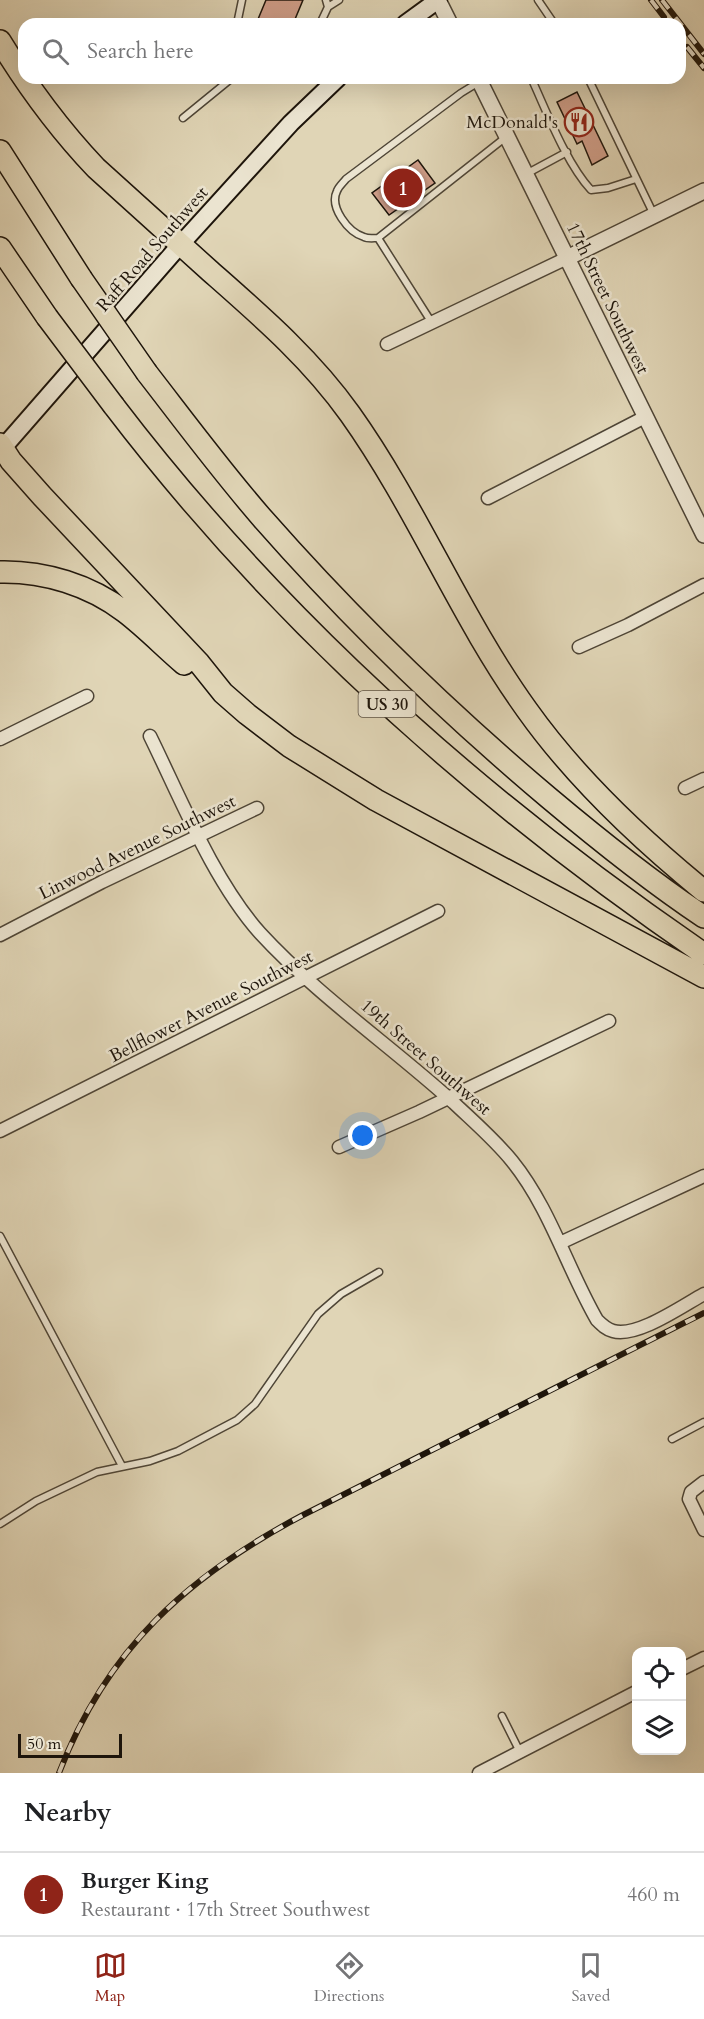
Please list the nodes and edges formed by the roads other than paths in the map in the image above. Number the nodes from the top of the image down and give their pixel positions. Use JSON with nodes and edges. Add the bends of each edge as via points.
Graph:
{"nodes":[{"id":1,"x":242,"y":0,"type":"edge"},
{"id":2,"x":339,"y":0,"type":"edge"},
{"id":3,"x":438,"y":0,"type":"edge"},
{"id":4,"x":538,"y":0,"type":"edge"},
{"id":5,"x":327,"y":4,"type":"edge"},
{"id":6,"x":238,"y":18,"type":"edge"},
{"id":7,"x":413,"y":18,"type":"edge"},
{"id":8,"x":447,"y":18,"type":"edge"},
{"id":9,"x":551,"y":18,"type":"edge"},
{"id":10,"x":0,"y":41,"type":"edge"},
{"id":11,"x":18,"y":69,"type":"edge"},
{"id":12,"x":28,"y":84,"type":"edge"},
{"id":13,"x":225,"y":84,"type":"edge"},
{"id":14,"x":332,"y":84,"type":"edge"},
{"id":15,"x":473,"y":84,"type":"edge"},
{"id":16,"x":481,"y":84,"type":"edge"},
{"id":17,"x":534,"y":84,"type":"edge"},
{"id":18,"x":591,"y":84,"type":"edge"},
{"id":19,"x":183,"y":118,"type":"dead end"},
{"id":20,"x":506,"y":136,"type":"junction"},
{"id":21,"x":0,"y":150,"type":"edge"},
{"id":22,"x":567,"y":152,"type":"junction"},
{"id":23,"x":526,"y":174,"type":"junction"},
{"id":24,"x":636,"y":179,"type":"junction"},
{"id":25,"x":704,"y":191,"type":"edge"},
{"id":26,"x":654,"y":216,"type":"junction"},
{"id":27,"x":378,"y":238,"type":"junction"},
{"id":28,"x":180,"y":245,"type":"junction"},
{"id":29,"x":0,"y":248,"type":"edge"},
{"id":30,"x":567,"y":258,"type":"junction"},
{"id":31,"x":432,"y":323,"type":"junction"},
{"id":32,"x":387,"y":344,"type":"dead end"},
{"id":33,"x":645,"y":417,"type":"junction"},
{"id":34,"x":1,"y":448,"type":"edge"},
{"id":35,"x":488,"y":498,"type":"dead end"},
{"id":36,"x":704,"y":535,"type":"edge"},
{"id":37,"x":0,"y":572,"type":"edge"},
{"id":38,"x":704,"y":585,"type":"edge"},
{"id":39,"x":579,"y":647,"type":"dead end"},
{"id":40,"x":223,"y":693,"type":"junction"},
{"id":41,"x":87,"y":696,"type":"dead end"},
{"id":42,"x":150,"y":736,"type":"dead end"},
{"id":43,"x":0,"y":739,"type":"edge"},
{"id":44,"x":704,"y":779,"type":"edge"},
{"id":45,"x":685,"y":788,"type":"dead end"},
{"id":46,"x":257,"y":808,"type":"dead end"},
{"id":47,"x":199,"y":835,"type":"junction"},
{"id":48,"x":704,"y":891,"type":"edge"},
{"id":49,"x":438,"y":911,"type":"dead end"},
{"id":50,"x":704,"y":917,"type":"edge"},
{"id":51,"x":0,"y":935,"type":"edge"},
{"id":52,"x":704,"y":954,"type":"edge"},
{"id":53,"x":704,"y":977,"type":"edge"},
{"id":54,"x":307,"y":978,"type":"junction"},
{"id":55,"x":609,"y":1021,"type":"dead end"},
{"id":56,"x":448,"y":1098,"type":"junction"},
{"id":57,"x":0,"y":1131,"type":"edge"},
{"id":58,"x":339,"y":1147,"type":"dead end"},
{"id":59,"x":704,"y":1176,"type":"edge"},
{"id":60,"x":0,"y":1236,"type":"edge"},
{"id":61,"x":560,"y":1243,"type":"junction"},
{"id":62,"x":379,"y":1272,"type":"dead end"},
{"id":63,"x":704,"y":1294,"type":"edge"},
{"id":64,"x":704,"y":1422,"type":"edge"},
{"id":65,"x":672,"y":1439,"type":"dead end"},
{"id":66,"x":122,"y":1466,"type":"junction"},
{"id":67,"x":704,"y":1482,"type":"edge"},
{"id":68,"x":0,"y":1524,"type":"edge"},
{"id":69,"x":704,"y":1530,"type":"edge"},
{"id":70,"x":704,"y":1658,"type":"edge"},
{"id":71,"x":686,"y":1667,"type":"edge"},
{"id":72,"x":632,"y":1694,"type":"edge"},
{"id":73,"x":502,"y":1716,"type":"dead end"},
{"id":74,"x":520,"y":1752,"type":"junction"},
{"id":75,"x":479,"y":1773,"type":"edge"}],
"edges":[{"from":1,"to":6,"type":"lane"},
{"from":2,"to":5,"type":"lane"},
{"from":3,"to":7,"type":"main road"},
{"from":3,"to":8,"type":"street"},
{"from":4,"to":9,"type":"lane"},
{"from":10,"to":11,"type":"highway"},
{"from":12,"to":28,"type":"highway","via":[[96,168]]},
{"from":13,"to":19,"type":"lane"},
{"from":14,"to":28,"type":"main road","name":"Raff Road Southwest"},
{"from":15,"to":27,"type":"lane","via":[[346,179],[337,191],[337,210],[346,223],[358,235]]},
{"from":16,"to":20,"type":"street","name":"17th Street Southwest"},
{"from":17,"to":22,"type":"lane"},
{"from":18,"to":24,"type":"lane"},
{"from":20,"to":23,"type":"street","name":"17th Street Southwest"},
{"from":20,"to":27,"type":"lane"},
{"from":21,"to":50,"type":"highway","number":"US 30","bridge":true,"via":[[147,373],[262,518],[330,592],[468,728],[611,848]]},
{"from":22,"to":23,"type":"lane"},
{"from":22,"to":24,"type":"lane","via":[[591,190]]},
{"from":23,"to":30,"type":"street","name":"17th Street Southwest"},
{"from":24,"to":26,"type":"lane"},
{"from":25,"to":26,"type":"street"},
{"from":26,"to":30,"type":"street"},
{"from":27,"to":31,"type":"lane"},
{"from":28,"to":34,"type":"main road","name":"Raff Road Southwest"},
{"from":28,"to":48,"type":"highway","via":[[284,337],[330,387],[387,472],[527,710],[600,796]]},
{"from":29,"to":52,"type":"highway","number":"US 30","bridge":true,"via":[[151,454],[246,564],[316,636],[432,746],[543,838]]},
{"from":30,"to":31,"type":"street"},
{"from":30,"to":33,"type":"street","name":"17th Street Southwest"},
{"from":31,"to":32,"type":"street"},
{"from":33,"to":35,"type":"street"},
{"from":33,"to":36,"type":"street","name":"17th Street Southwest"},
{"from":34,"to":40,"type":"highway"},
{"from":37,"to":40,"type":"highway","via":[[57,579],[107,599]]},
{"from":38,"to":39,"type":"street"},
{"from":40,"to":53,"type":"highway","via":[[289,746],[358,790]]},
{"from":41,"to":43,"type":"street"},
{"from":42,"to":47,"type":"street","name":"19th Street Southwest"},
{"from":44,"to":45,"type":"street"},
{"from":46,"to":47,"type":"street","name":"Linwood Avenue Southwest"},
{"from":47,"to":51,"type":"street","name":"Linwood Avenue Southwest"},
{"from":47,"to":54,"type":"street","name":"19th Street Southwest","via":[[246,915]]},
{"from":49,"to":54,"type":"street","name":"Bellflower Avenue Southwest"},
{"from":54,"to":56,"type":"street","name":"19th Street Southwest"},
{"from":54,"to":57,"type":"street","name":"Bellflower Avenue Southwest"},
{"from":55,"to":56,"type":"street"},
{"from":56,"to":58,"type":"street"},
{"from":56,"to":61,"type":"street","name":"19th Street Southwest","via":[[512,1160]]},
{"from":59,"to":61,"type":"street"},
{"from":60,"to":66,"type":"lane"},
{"from":61,"to":63,"type":"street","name":"19th Street Southwest","via":[[588,1305],[597,1320],[610,1330],[637,1329]]},
{"from":62,"to":66,"type":"lane","via":[[341,1294],[318,1314],[255,1404],[237,1420],[178,1451]]},
{"from":64,"to":65,"type":"lane"},
{"from":66,"to":68,"type":"lane","via":[[60,1488]]},
{"from":67,"to":69,"type":"street","via":[[689,1494]]},
{"from":70,"to":71,"type":"street"},
{"from":72,"to":74,"type":"street"},
{"from":73,"to":74,"type":"lane"},
{"from":74,"to":75,"type":"street"}]}
